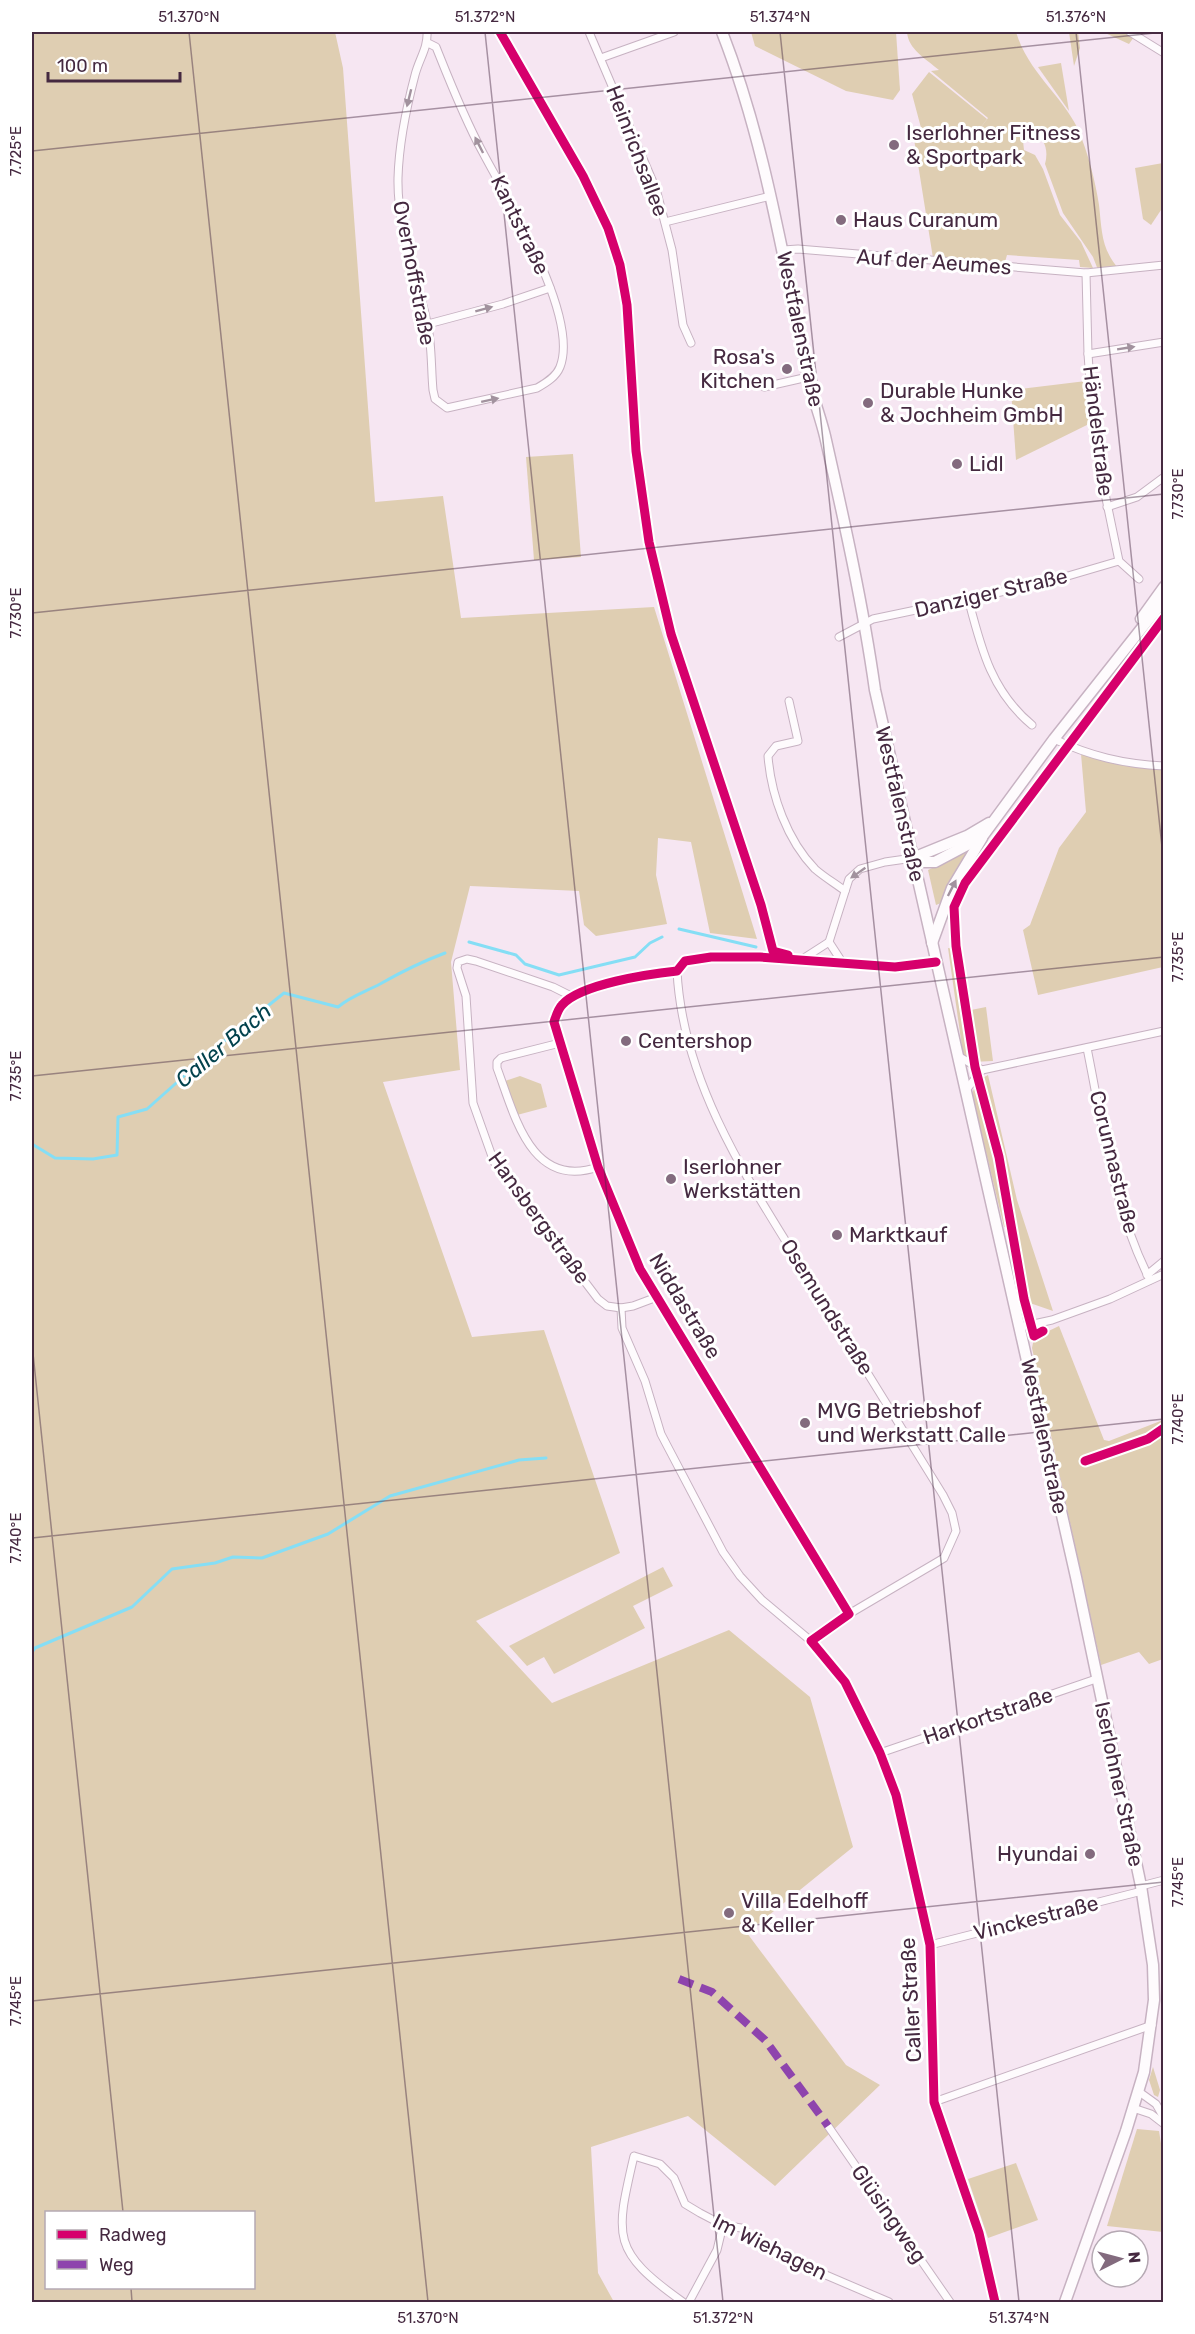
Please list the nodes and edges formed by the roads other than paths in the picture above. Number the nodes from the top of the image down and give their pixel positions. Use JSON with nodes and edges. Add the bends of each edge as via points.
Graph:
{"nodes":[{"id":1,"x":427,"y":32,"type":"edge"},
{"id":2,"x":590,"y":32,"type":"edge"},
{"id":3,"x":674,"y":32,"type":"edge"},
{"id":4,"x":722,"y":32,"type":"edge"},
{"id":5,"x":1130,"y":32,"type":"edge"},
{"id":6,"x":428,"y":43,"type":"junction"},
{"id":7,"x":1164,"y":52,"type":"edge"},
{"id":8,"x":601,"y":58,"type":"junction"},
{"id":9,"x":771,"y":196,"type":"junction"},
{"id":10,"x":665,"y":222,"type":"junction"},
{"id":11,"x":783,"y":250,"type":"junction"},
{"id":12,"x":1164,"y":265,"type":"edge"},
{"id":13,"x":1086,"y":273,"type":"junction"},
{"id":14,"x":550,"y":288,"type":"junction"},
{"id":15,"x":428,"y":324,"type":"junction"},
{"id":16,"x":1164,"y":342,"type":"edge"},
{"id":17,"x":691,"y":343,"type":"dead end"},
{"id":18,"x":1088,"y":354,"type":"junction"},
{"id":19,"x":808,"y":377,"type":"junction"},
{"id":20,"x":764,"y":387,"type":"dead end"},
{"id":21,"x":435,"y":399,"type":"joint"},
{"id":22,"x":1164,"y":477,"type":"edge"},
{"id":23,"x":1107,"y":507,"type":"junction"},
{"id":24,"x":1119,"y":561,"type":"junction"},
{"id":25,"x":1139,"y":579,"type":"dead end"},
{"id":26,"x":1164,"y":587,"type":"edge"},
{"id":27,"x":968,"y":598,"type":"junction"},
{"id":28,"x":1164,"y":600,"type":"edge"},
{"id":29,"x":863,"y":622,"type":"junction"},
{"id":30,"x":840,"y":636,"type":"dead end"},
{"id":31,"x":1107,"y":669,"type":"junction"},
{"id":32,"x":789,"y":701,"type":"dead end"},
{"id":33,"x":1032,"y":725,"type":"dead end"},
{"id":34,"x":1054,"y":739,"type":"junction"},
{"id":35,"x":1164,"y":766,"type":"edge"},
{"id":36,"x":998,"y":815,"type":"junction"},
{"id":37,"x":982,"y":837,"type":"junction"},
{"id":38,"x":913,"y":858,"type":"junction"},
{"id":39,"x":845,"y":891,"type":"junction"},
{"id":40,"x":829,"y":942,"type":"junction"},
{"id":41,"x":932,"y":943,"type":"junction"},
{"id":42,"x":801,"y":960,"type":"junction"},
{"id":43,"x":842,"y":962,"type":"junction"},
{"id":44,"x":936,"y":962,"type":"junction"},
{"id":45,"x":677,"y":971,"type":"junction"},
{"id":46,"x":571,"y":996,"type":"junction"},
{"id":47,"x":1164,"y":1031,"type":"edge"},
{"id":48,"x":560,"y":1043,"type":"junction"},
{"id":49,"x":1087,"y":1048,"type":"junction"},
{"id":50,"x":958,"y":1056,"type":"junction"},
{"id":51,"x":982,"y":1070,"type":"junction"},
{"id":52,"x":966,"y":1090,"type":"junction"},
{"id":53,"x":598,"y":1167,"type":"junction"},
{"id":54,"x":1164,"y":1261,"type":"edge"},
{"id":55,"x":1164,"y":1274,"type":"edge"},
{"id":56,"x":1149,"y":1278,"type":"junction"},
{"id":57,"x":657,"y":1297,"type":"junction"},
{"id":58,"x":621,"y":1308,"type":"junction"},
{"id":59,"x":1020,"y":1327,"type":"junction"},
{"id":60,"x":1076,"y":1577,"type":"joint"},
{"id":61,"x":849,"y":1614,"type":"junction"},
{"id":62,"x":812,"y":1641,"type":"junction"},
{"id":63,"x":1096,"y":1679,"type":"junction"},
{"id":64,"x":880,"y":1753,"type":"junction"},
{"id":65,"x":1164,"y":1880,"type":"edge"},
{"id":66,"x":1141,"y":1888,"type":"junction"},
{"id":67,"x":930,"y":1945,"type":"junction"},
{"id":68,"x":1152,"y":2025,"type":"junction"},
{"id":69,"x":1138,"y":2091,"type":"junction"},
{"id":70,"x":934,"y":2102,"type":"junction"},
{"id":71,"x":1133,"y":2108,"type":"junction"},
{"id":72,"x":1164,"y":2118,"type":"edge"},
{"id":73,"x":1164,"y":2124,"type":"edge"},
{"id":74,"x":828,"y":2126,"type":"dead end"},
{"id":75,"x":723,"y":2225,"type":"junction"},
{"id":76,"x":683,"y":2302,"type":"edge"},
{"id":77,"x":689,"y":2302,"type":"edge"},
{"id":78,"x":889,"y":2302,"type":"edge"},
{"id":79,"x":950,"y":2302,"type":"edge"},
{"id":80,"x":994,"y":2302,"type":"edge"},
{"id":81,"x":1065,"y":2302,"type":"edge"}],
"edges":[{"from":1,"to":6,"type":"street","name":"Kantstraße"},
{"from":2,"to":8,"type":"street","name":"Heinrichsallee"},
{"from":3,"to":8,"type":"street"},
{"from":4,"to":9,"type":"main road","name":"Westfalenstraße"},
{"from":5,"to":7,"type":"street"},
{"from":14,"to":6,"type":"street","name":"Kantstraße","one_way":true,"via":[[538,254],[464,114],[436,47]]},
{"from":6,"to":15,"type":"street","name":"Overhoffstraße","one_way":true,"via":[[406,109],[398,181],[411,271]]},
{"from":8,"to":10,"type":"street","name":"Heinrichsallee","via":[[656,189]]},
{"from":9,"to":10,"type":"street"},
{"from":9,"to":11,"type":"main road","name":"Westfalenstraße"},
{"from":10,"to":17,"type":"street","name":"Heinrichsallee","via":[[683,325]]},
{"from":11,"to":13,"type":"street","name":"Auf der Aeumes"},
{"from":11,"to":19,"type":"main road","name":"Westfalenstraße"},
{"from":12,"to":13,"type":"street","name":"Auf der Aeumes"},
{"from":13,"to":18,"type":"street","name":"Händelstraße"},
{"from":15,"to":14,"type":"street","one_way":true},
{"from":21,"to":14,"type":"street","name":"Kantstraße","one_way":true,"via":[[447,408],[457,407],[521,393],[548,382],[560,366],[563,343]]},
{"from":15,"to":21,"type":"street","name":"Overhoffstraße"},
{"from":18,"to":16,"type":"street","one_way":true},
{"from":18,"to":23,"type":"street","name":"Händelstraße","via":[[1093,424]]},
{"from":19,"to":20,"type":"street"},
{"from":19,"to":29,"type":"main road","name":"Westfalenstraße","via":[[825,435]]},
{"from":22,"to":23,"type":"street","via":[[1137,497]]},
{"from":23,"to":24,"type":"street","name":"Händelstraße"},
{"from":24,"to":25,"type":"street"},
{"from":24,"to":27,"type":"street","name":"Danziger Straße","via":[[1044,583]]},
{"from":26,"to":31,"type":"main road"},
{"from":27,"to":29,"type":"street","name":"Danziger Straße"},
{"from":27,"to":33,"type":"street","via":[[993,678],[1012,709]]},
{"from":28,"to":31,"type":"main road"},
{"from":29,"to":30,"type":"street","name":"Danziger Straße"},
{"from":29,"to":38,"type":"main road","name":"Westfalenstraße"},
{"from":31,"to":34,"type":"main road"},
{"from":32,"to":39,"type":"street","via":[[798,741],[776,746],[768,756],[777,801],[802,853],[816,870]]},
{"from":34,"to":35,"type":"street","via":[[1112,761]]},
{"from":34,"to":36,"type":"main road"},
{"from":36,"to":37,"type":"main road"},
{"from":36,"to":38,"type":"main road","via":[[967,836]]},
{"from":37,"to":38,"type":"main road","via":[[935,862]]},
{"from":41,"to":37,"type":"main road","one_way":true,"via":[[952,888]]},
{"from":38,"to":39,"type":"street","one_way":true,"via":[[860,869],[849,879]]},
{"from":38,"to":41,"type":"main road","name":"Westfalenstraße"},
{"from":39,"to":40,"type":"street"},
{"from":40,"to":42,"type":"street"},
{"from":40,"to":43,"type":"street"},
{"from":41,"to":44,"type":"main road","name":"Westfalenstraße"},
{"from":42,"to":43,"type":"street"},
{"from":42,"to":45,"type":"street","via":[[711,957],[685,962]]},
{"from":43,"to":44,"type":"street","via":[[895,968]]},
{"from":44,"to":50,"type":"main road","name":"Westfalenstraße"},
{"from":45,"to":46,"type":"street","via":[[632,977]]},
{"from":45,"to":61,"type":"street","name":"Osemundstraße","via":[[688,1040],[701,1087],[772,1218],[952,1513],[956,1531],[944,1558]]},
{"from":46,"to":48,"type":"street","name":"Niddastraße","via":[[560,1007],[554,1022]]},
{"from":46,"to":58,"type":"street","name":"Hansbergstraße","via":[[476,961],[458,962],[466,996],[473,1103],[494,1162],[598,1299],[607,1306]]},
{"from":47,"to":49,"type":"street"},
{"from":48,"to":53,"type":"street","name":"Niddastraße"},
{"from":48,"to":53,"type":"street","via":[[501,1058],[497,1068],[525,1141],[540,1158],[566,1172],[582,1173]]},
{"from":49,"to":51,"type":"street"},
{"from":49,"to":56,"type":"street","name":"Corunnastraße","via":[[1125,1219]]},
{"from":50,"to":51,"type":"street"},
{"from":50,"to":52,"type":"main road","name":"Westfalenstraße"},
{"from":51,"to":52,"type":"street"},
{"from":52,"to":59,"type":"main road","name":"Westfalenstraße"},
{"from":53,"to":57,"type":"street","name":"Niddastraße","via":[[640,1269]]},
{"from":54,"to":56,"type":"street"},
{"from":55,"to":56,"type":"street"},
{"from":56,"to":59,"type":"street","via":[[1135,1289],[1060,1317]]},
{"from":57,"to":58,"type":"street"},
{"from":57,"to":61,"type":"street","name":"Niddastraße"},
{"from":58,"to":62,"type":"street","name":"Caller Straße","via":[[622,1328],[661,1434],[723,1552],[758,1596]]},
{"from":59,"to":60,"type":"main road","name":"Westfalenstraße"},
{"from":60,"to":63,"type":"main road","name":"Iserlohner Straße"},
{"from":61,"to":62,"type":"street","name":"Osemundstraße"},
{"from":62,"to":64,"type":"street","name":"Caller Straße","via":[[845,1682]]},
{"from":63,"to":64,"type":"street","name":"Harkortstraße"},
{"from":63,"to":66,"type":"main road","name":"Iserlohner Straße"},
{"from":64,"to":67,"type":"street","name":"Caller Straße","via":[[896,1795]]},
{"from":65,"to":66,"type":"street","name":"Vinckestraße"},
{"from":66,"to":67,"type":"street","name":"Vinckestraße"},
{"from":66,"to":68,"type":"main road","name":"Iserlohner Straße","via":[[1153,1965]]},
{"from":67,"to":70,"type":"street","name":"Caller Straße"},
{"from":68,"to":69,"type":"main road","name":"Iserlohner Straße"},
{"from":68,"to":70,"type":"street"},
{"from":69,"to":71,"type":"main road","name":"Iserlohner Straße"},
{"from":69,"to":72,"type":"street","via":[[1156,2103]]},
{"from":70,"to":80,"type":"street","name":"Caller Straße","via":[[979,2233]]},
{"from":71,"to":73,"type":"street"},
{"from":71,"to":81,"type":"main road","name":"Iserlohner Straße"},
{"from":74,"to":79,"type":"street","name":"Glüsingweg"},
{"from":75,"to":76,"type":"street","name":"Im Wiehagen","via":[[685,2204],[674,2178],[660,2163],[634,2156],[620,2214],[622,2238],[636,2263]]},
{"from":75,"to":77,"type":"street","via":[[717,2250]]},
{"from":75,"to":78,"type":"street","name":"Im Wiehagen","via":[[741,2228],[772,2252]]}]}
